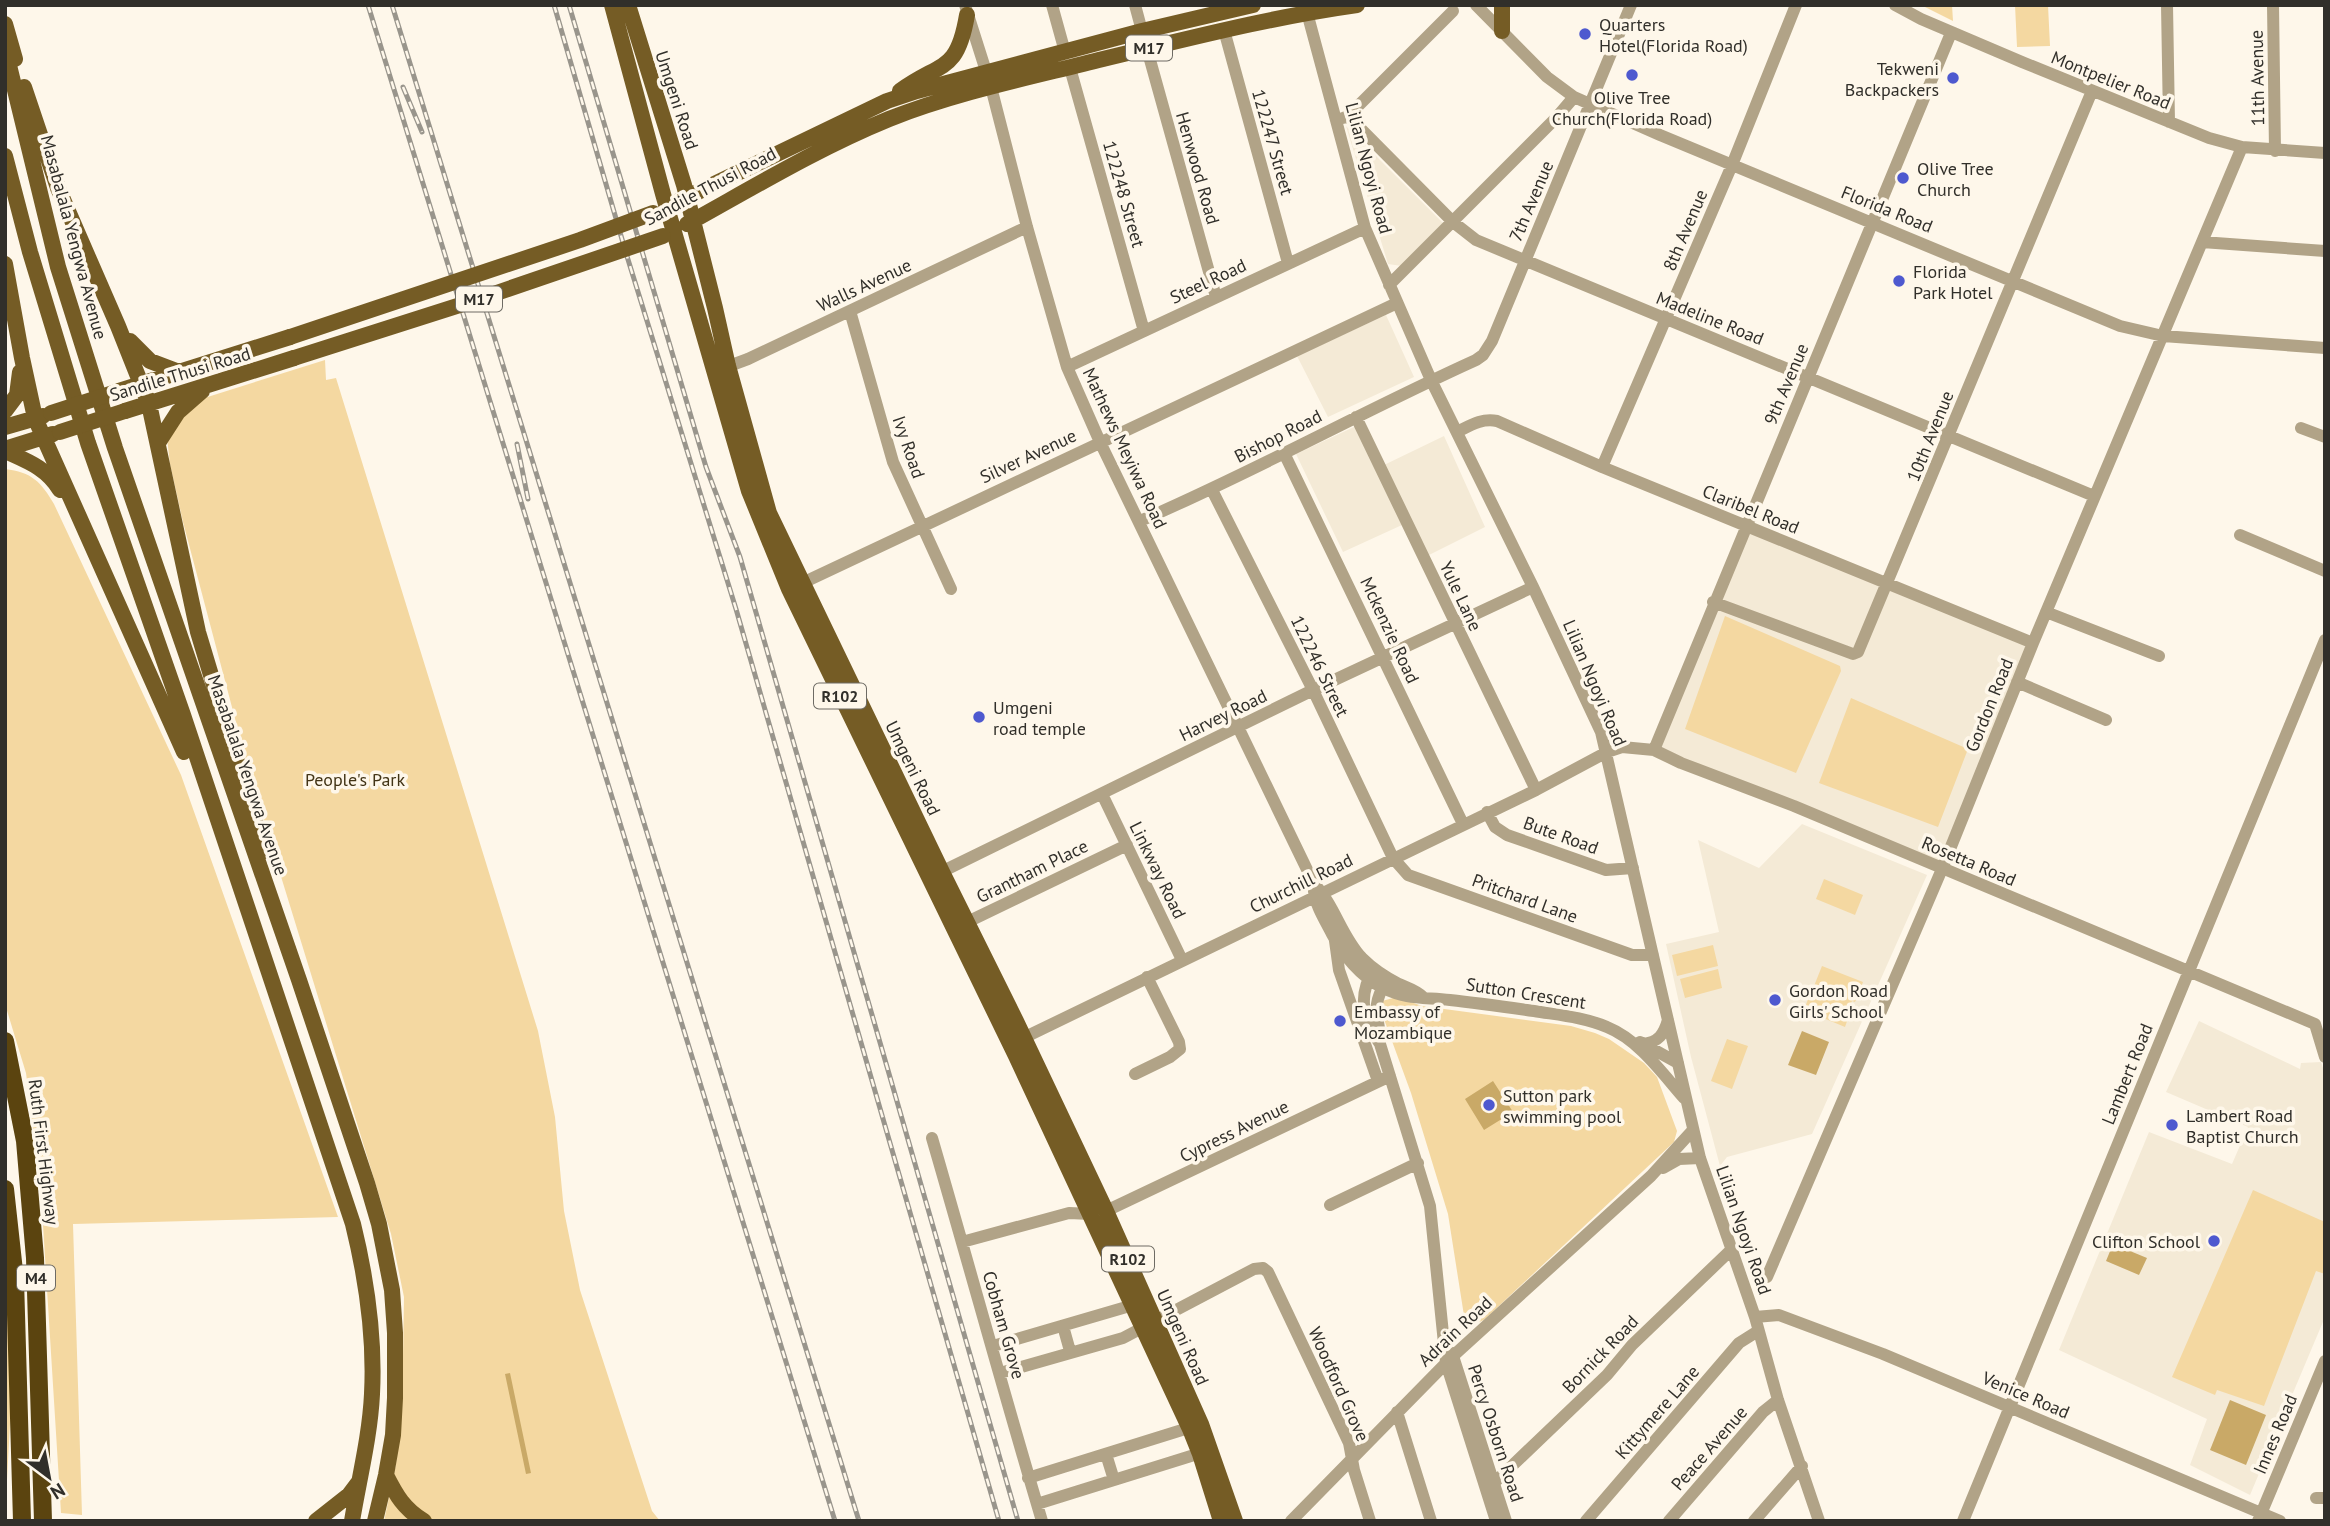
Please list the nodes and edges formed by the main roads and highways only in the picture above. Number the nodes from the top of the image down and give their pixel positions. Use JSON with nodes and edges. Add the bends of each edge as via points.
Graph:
{"nodes":[{"id":1,"x":612,"y":5,"type":"edge"},
{"id":2,"x":628,"y":5,"type":"edge"},
{"id":3,"x":1253,"y":5,"type":"edge"},
{"id":4,"x":1357,"y":5,"type":"edge"},
{"id":5,"x":1502,"y":5,"type":"edge"},
{"id":6,"x":1217,"y":9,"type":"edge"},
{"id":7,"x":1306,"y":9,"type":"edge"},
{"id":8,"x":966,"y":10,"type":"edge"},
{"id":9,"x":5,"y":24,"type":"edge"},
{"id":10,"x":1502,"y":31,"type":"road end"},
{"id":11,"x":5,"y":49,"type":"edge"},
{"id":12,"x":1068,"y":60,"type":"junction"},
{"id":13,"x":988,"y":80,"type":"junction"},
{"id":14,"x":887,"y":101,"type":"junction"},
{"id":15,"x":5,"y":156,"type":"edge"},
{"id":16,"x":687,"y":197,"type":"junction"},
{"id":17,"x":660,"y":210,"type":"junction"},
{"id":18,"x":693,"y":220,"type":"junction"},
{"id":19,"x":668,"y":234,"type":"junction"},
{"id":20,"x":5,"y":264,"type":"edge"},
{"id":21,"x":118,"y":326,"type":"junction"},
{"id":22,"x":22,"y":358,"type":"junction"},
{"id":23,"x":721,"y":369,"type":"junction"},
{"id":24,"x":178,"y":372,"type":"junction"},
{"id":25,"x":142,"y":384,"type":"junction"},
{"id":26,"x":209,"y":385,"type":"junction"},
{"id":27,"x":149,"y":404,"type":"junction"},
{"id":28,"x":5,"y":411,"type":"edge"},
{"id":29,"x":43,"y":416,"type":"junction"},
{"id":30,"x":5,"y":427,"type":"edge"},
{"id":31,"x":43,"y":437,"type":"junction"},
{"id":32,"x":158,"y":443,"type":"junction"},
{"id":33,"x":5,"y":450,"type":"edge"},
{"id":34,"x":89,"y":541,"type":"junction"},
{"id":35,"x":251,"y":923,"type":"junction"},
{"id":36,"x":299,"y":980,"type":"junction"},
{"id":37,"x":5,"y":1041,"type":"edge"},
{"id":38,"x":5,"y":1189,"type":"edge"},
{"id":39,"x":1206,"y":1452,"type":"junction"},
{"id":40,"x":386,"y":1475,"type":"junction"},
{"id":41,"x":359,"y":1482,"type":"junction"},
{"id":42,"x":22,"y":1519,"type":"edge"},
{"id":43,"x":43,"y":1519,"type":"edge"},
{"id":44,"x":316,"y":1521,"type":"edge"},
{"id":45,"x":352,"y":1521,"type":"edge"},
{"id":46,"x":375,"y":1521,"type":"edge"},
{"id":47,"x":424,"y":1521,"type":"edge"},
{"id":48,"x":1221,"y":1521,"type":"edge"},
{"id":49,"x":1235,"y":1521,"type":"edge"}],
"edges":[{"from":1,"to":17,"type":"main road","name":"Umgeni Road","number":"R102"},
{"from":2,"to":16,"type":"main road","name":"Umgeni Road","number":"R102"},
{"from":3,"to":6,"type":"main road","name":"Sandile Thusi Road","number":"M17"},
{"from":4,"to":7,"type":"main road","name":"Sandile Thusi Road","number":"M17"},
{"from":5,"to":10,"type":"main road"},
{"from":6,"to":12,"type":"main road","name":"Sandile Thusi Road","number":"M17"},
{"from":7,"to":12,"type":"main road","name":"Sandile Thusi Road","number":"M17","via":[[1146,49]]},
{"from":8,"to":14,"type":"main road","via":[[964,36],[953,57]]},
{"from":9,"to":21,"type":"main road","via":[[58,188]]},
{"from":11,"to":36,"type":"main road","name":"Masabalala Yengwa Avenue","via":[[58,267],[99,397]]},
{"from":12,"to":13,"type":"main road","name":"Sandile Thusi Road","number":"M17"},
{"from":13,"to":14,"type":"main road","name":"Sandile Thusi Road","number":"M17"},
{"from":13,"to":18,"type":"main road","name":"Sandile Thusi Road","number":"M17","via":[[851,135]]},
{"from":14,"to":16,"type":"main road","name":"Sandile Thusi Road","number":"M17"},
{"from":15,"to":35,"type":"main road","via":[[88,443]]},
{"from":16,"to":17,"type":"main road","name":"Sandile Thusi Road","number":"M17"},
{"from":16,"to":18,"type":"main road","name":"Umgeni Road","number":"R102"},
{"from":17,"to":19,"type":"main road","name":"Umgeni Road","number":"R102"},
{"from":17,"to":24,"type":"main road","name":"Sandile Thusi Road","number":"M17","bridge":true},
{"from":18,"to":19,"type":"main road","name":"Sandile Thusi Road","number":"M17"},
{"from":18,"to":23,"type":"main road","name":"Umgeni Road","number":"R102"},
{"from":19,"to":23,"type":"main road","name":"Umgeni Road","number":"R102"},
{"from":19,"to":26,"type":"main road","name":"Sandile Thusi Road","number":"M17","bridge":true},
{"from":20,"to":22,"type":"main road"},
{"from":21,"to":24,"type":"main road","via":[[143,357]]},
{"from":21,"to":25,"type":"main road"},
{"from":22,"to":28,"type":"main road","via":[[19,389]]},
{"from":22,"to":29,"type":"main road"},
{"from":23,"to":39,"type":"main road","name":"Umgeni Road","number":"R102","via":[[749,491],[1099,1213]]},
{"from":24,"to":25,"type":"main road","name":"Sandile Thusi Road","number":"M17"},
{"from":25,"to":27,"type":"main road"},
{"from":25,"to":29,"type":"main road","name":"Sandile Thusi Road","number":"M17","bridge":true},
{"from":26,"to":27,"type":"main road","name":"Sandile Thusi Road","number":"M17"},
{"from":26,"to":32,"type":"main road","via":[[178,412]]},
{"from":27,"to":31,"type":"main road","name":"Sandile Thusi Road","number":"M17","bridge":true},
{"from":27,"to":32,"type":"main road"},
{"from":29,"to":30,"type":"main road","name":"Sandile Thusi Road","number":"M17"},
{"from":29,"to":31,"type":"main road"},
{"from":31,"to":33,"type":"main road","name":"Sandile Thusi Road","number":"M17"},
{"from":31,"to":34,"type":"main road"},
{"from":32,"to":36,"type":"main road","via":[[198,632]]},
{"from":33,"to":34,"type":"main road","via":[[50,475]]},
{"from":34,"to":35,"type":"main road","via":[[173,724]]},
{"from":35,"to":41,"type":"main road","via":[[354,1224],[363,1265],[373,1359]]},
{"from":36,"to":40,"type":"main road","name":"Masabalala Yengwa Avenue","via":[[367,1183],[392,1290],[395,1398]]},
{"from":37,"to":43,"type":"highway","name":"Ruth First Highway","number":"M4","via":[[25,1142],[33,1232]]},
{"from":38,"to":42,"type":"highway","number":"M4","via":[[15,1280]]},
{"from":39,"to":48,"type":"main road","name":"Umgeni Road","number":"R102"},
{"from":39,"to":49,"type":"main road","name":"Umgeni Road","number":"R102"},
{"from":40,"to":46,"type":"main road","name":"Masabalala Yengwa Avenue"},
{"from":40,"to":47,"type":"main road","via":[[399,1500]]},
{"from":41,"to":44,"type":"main road"},
{"from":41,"to":45,"type":"main road"}]}
